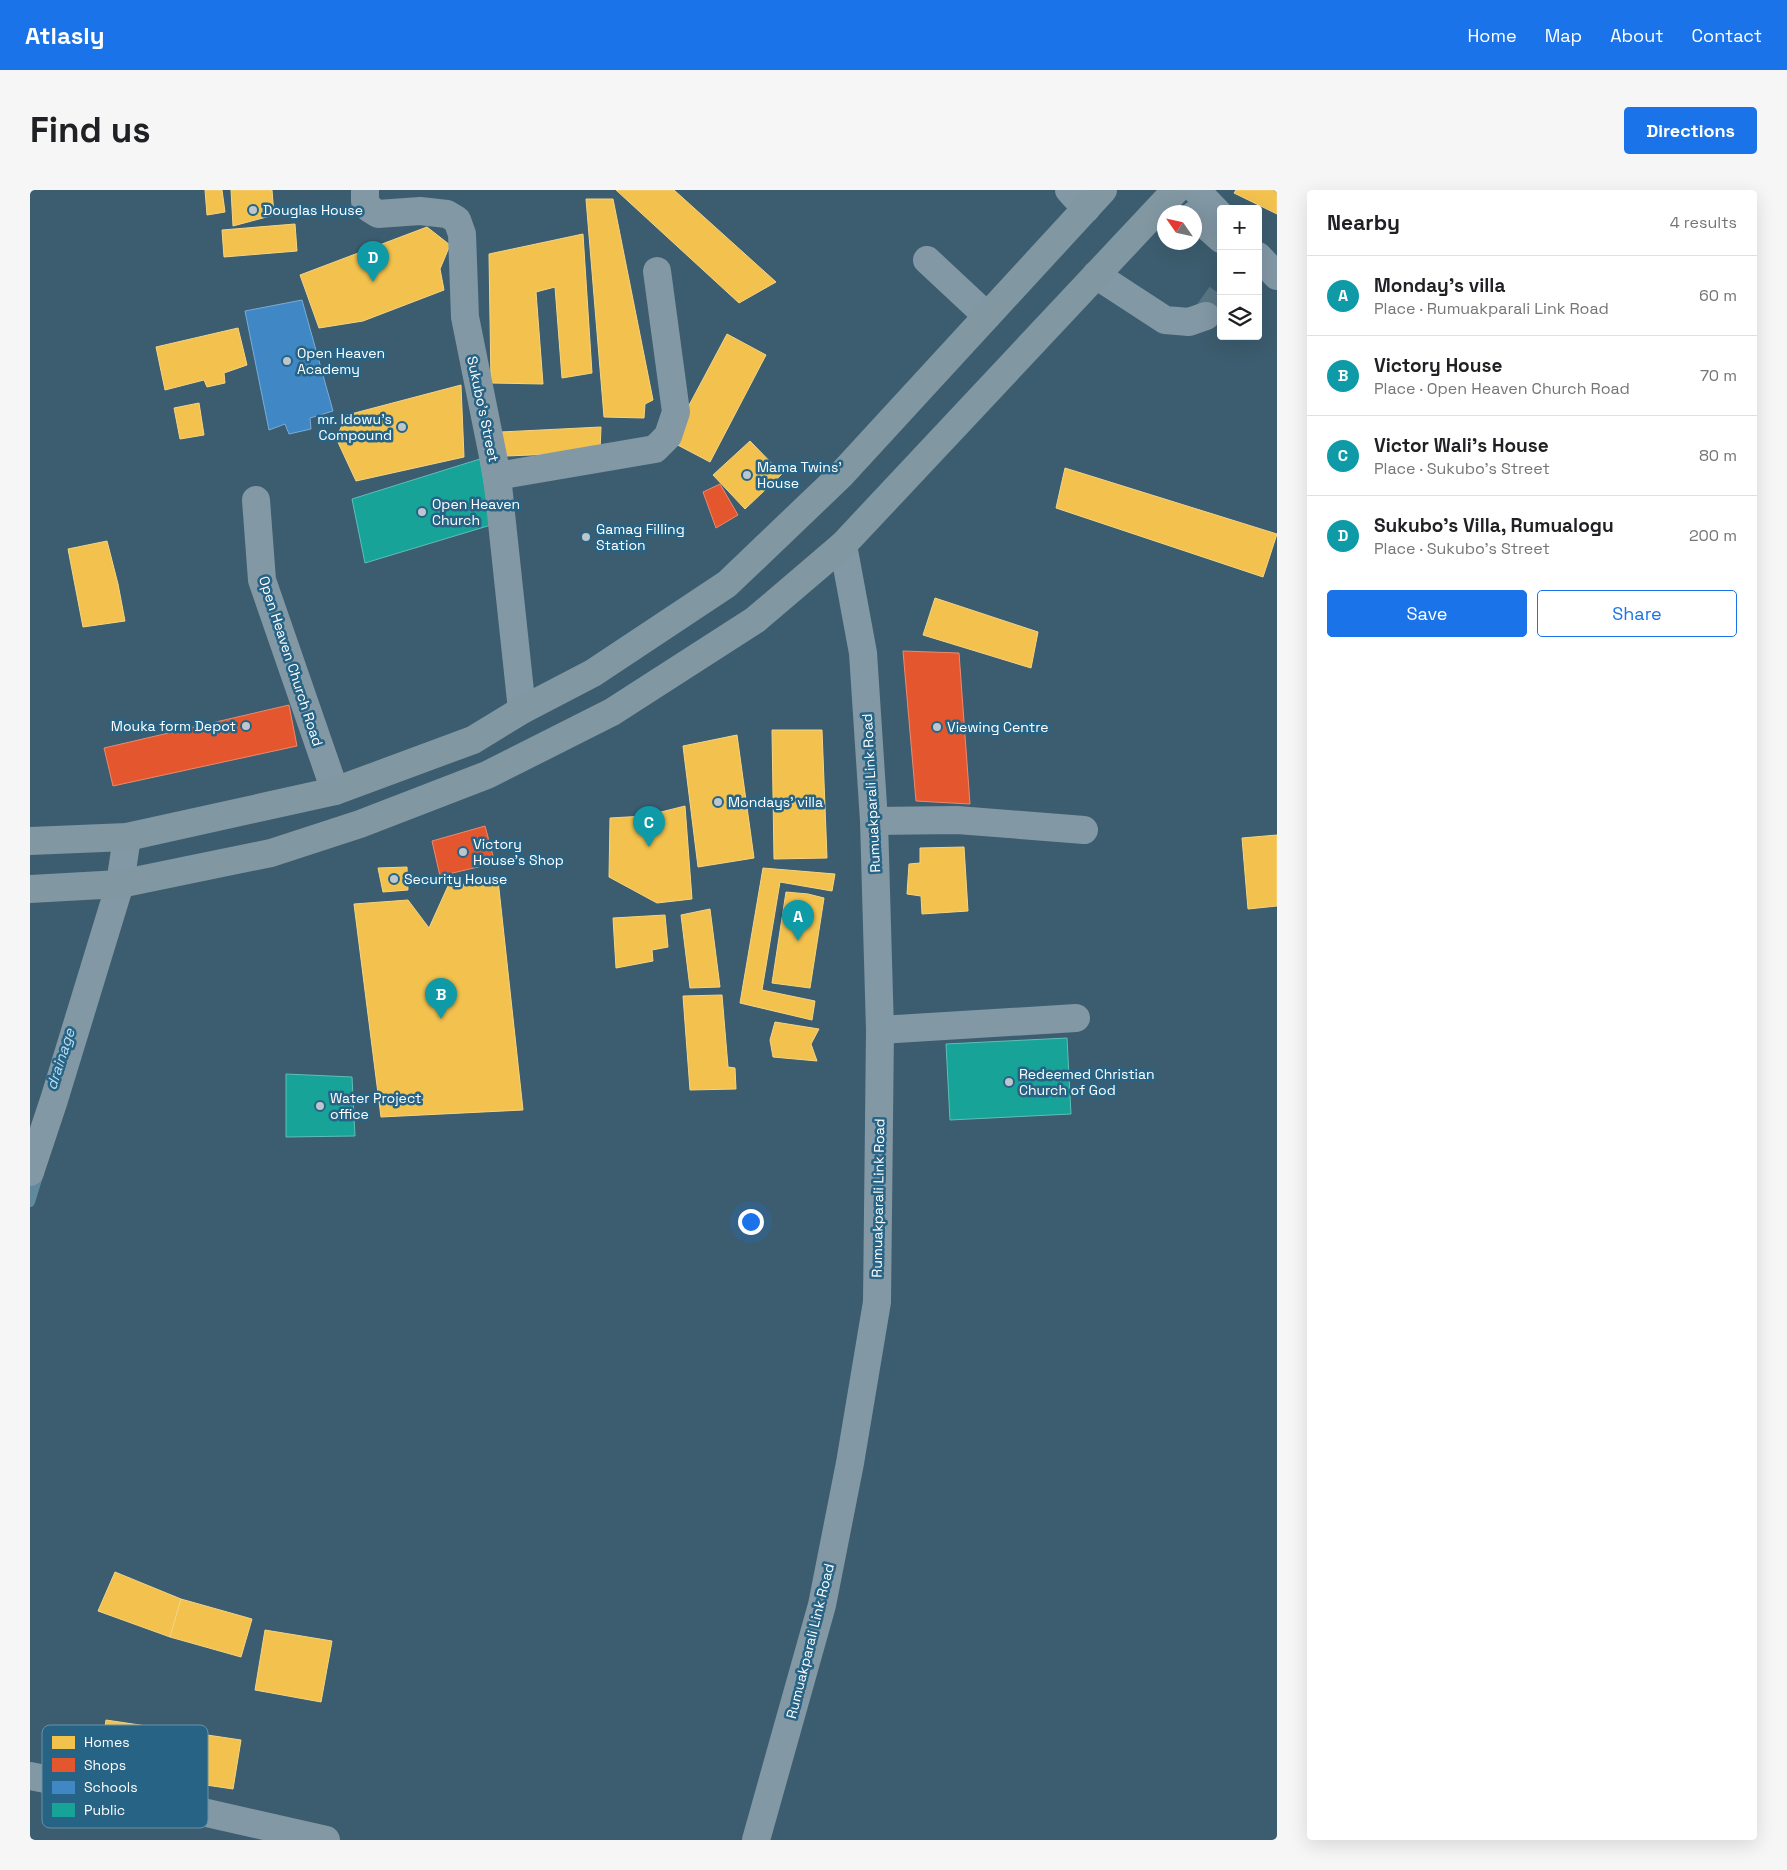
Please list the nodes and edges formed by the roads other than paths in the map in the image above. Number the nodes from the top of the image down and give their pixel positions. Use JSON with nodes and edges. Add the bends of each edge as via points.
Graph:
{"nodes":[{"id":1,"x":366,"y":190,"type":"edge"},
{"id":2,"x":1181,"y":192,"type":"edge"},
{"id":3,"x":1086,"y":196,"type":"edge"},
{"id":4,"x":1188,"y":205,"type":"edge"},
{"id":5,"x":1217,"y":214,"type":"edge"},
{"id":6,"x":1202,"y":222,"type":"edge"},
{"id":7,"x":1217,"y":235,"type":"edge"},
{"id":8,"x":927,"y":260,"type":"dead end"},
{"id":9,"x":1262,"y":260,"type":"edge"},
{"id":10,"x":657,"y":271,"type":"dead end"},
{"id":11,"x":1096,"y":275,"type":"junction"},
{"id":12,"x":1277,"y":276,"type":"edge"},
{"id":13,"x":987,"y":316,"type":"junction"},
{"id":14,"x":1206,"y":316,"type":"tunnel mouth"},
{"id":15,"x":497,"y":476,"type":"junction"},
{"id":16,"x":256,"y":500,"type":"dead end"},
{"id":17,"x":843,"y":545,"type":"junction"},
{"id":18,"x":522,"y":710,"type":"junction"},
{"id":19,"x":335,"y":791,"type":"junction"},
{"id":20,"x":874,"y":821,"type":"junction"},
{"id":21,"x":1084,"y":830,"type":"dead end"},
{"id":22,"x":127,"y":838,"type":"junction"},
{"id":23,"x":30,"y":841,"type":"edge"},
{"id":24,"x":120,"y":884,"type":"junction"},
{"id":25,"x":30,"y":889,"type":"edge"},
{"id":26,"x":1076,"y":1018,"type":"dead end"},
{"id":27,"x":880,"y":1030,"type":"junction"},
{"id":28,"x":30,"y":1172,"type":"edge"},
{"id":29,"x":208,"y":1813,"type":"edge"},
{"id":30,"x":326,"y":1840,"type":"edge"},
{"id":31,"x":756,"y":1840,"type":"edge"}],
"edges":[{"from":1,"to":15,"type":"street","name":"Sukubo's Street","via":[[365,202],[378,214],[420,211],[447,214],[457,220],[462,234],[465,317]]},
{"from":2,"to":4,"type":"street"},
{"from":2,"to":5,"type":"street"},
{"from":2,"to":11,"type":"main road"},
{"from":3,"to":13,"type":"main road"},
{"from":6,"to":7,"type":"street"},
{"from":8,"to":13,"type":"street"},
{"from":9,"to":12,"type":"street"},
{"from":10,"to":15,"type":"street","via":[[676,412],[668,436],[655,449]]},
{"from":11,"to":14,"type":"street","via":[[1165,320],[1189,322]]},
{"from":11,"to":17,"type":"main road"},
{"from":13,"to":18,"type":"main road","via":[[840,476],[727,584],[593,674]]},
{"from":15,"to":18,"type":"street","name":"Sukubo's Street"},
{"from":16,"to":19,"type":"street","name":"Open Heaven Church Road","via":[[262,580]]},
{"from":17,"to":20,"type":"street","name":"Rumuakparali Link Road","via":[[863,653]]},
{"from":17,"to":24,"type":"main road","via":[[755,620],[612,712],[487,775],[360,824],[271,853]]},
{"from":18,"to":19,"type":"main road","via":[[473,740]]},
{"from":19,"to":22,"type":"main road"},
{"from":20,"to":21,"type":"street","via":[[957,820]]},
{"from":20,"to":27,"type":"street","name":"Rumuakparali Link Road"},
{"from":22,"to":23,"type":"main road"},
{"from":22,"to":24,"type":"street"},
{"from":24,"to":25,"type":"main road"},
{"from":24,"to":28,"type":"street"},
{"from":26,"to":27,"type":"street"},
{"from":27,"to":31,"type":"street","name":"Rumuakparali Link Road","via":[[877,1302],[822,1605]]},
{"from":29,"to":30,"type":"street"}]}
